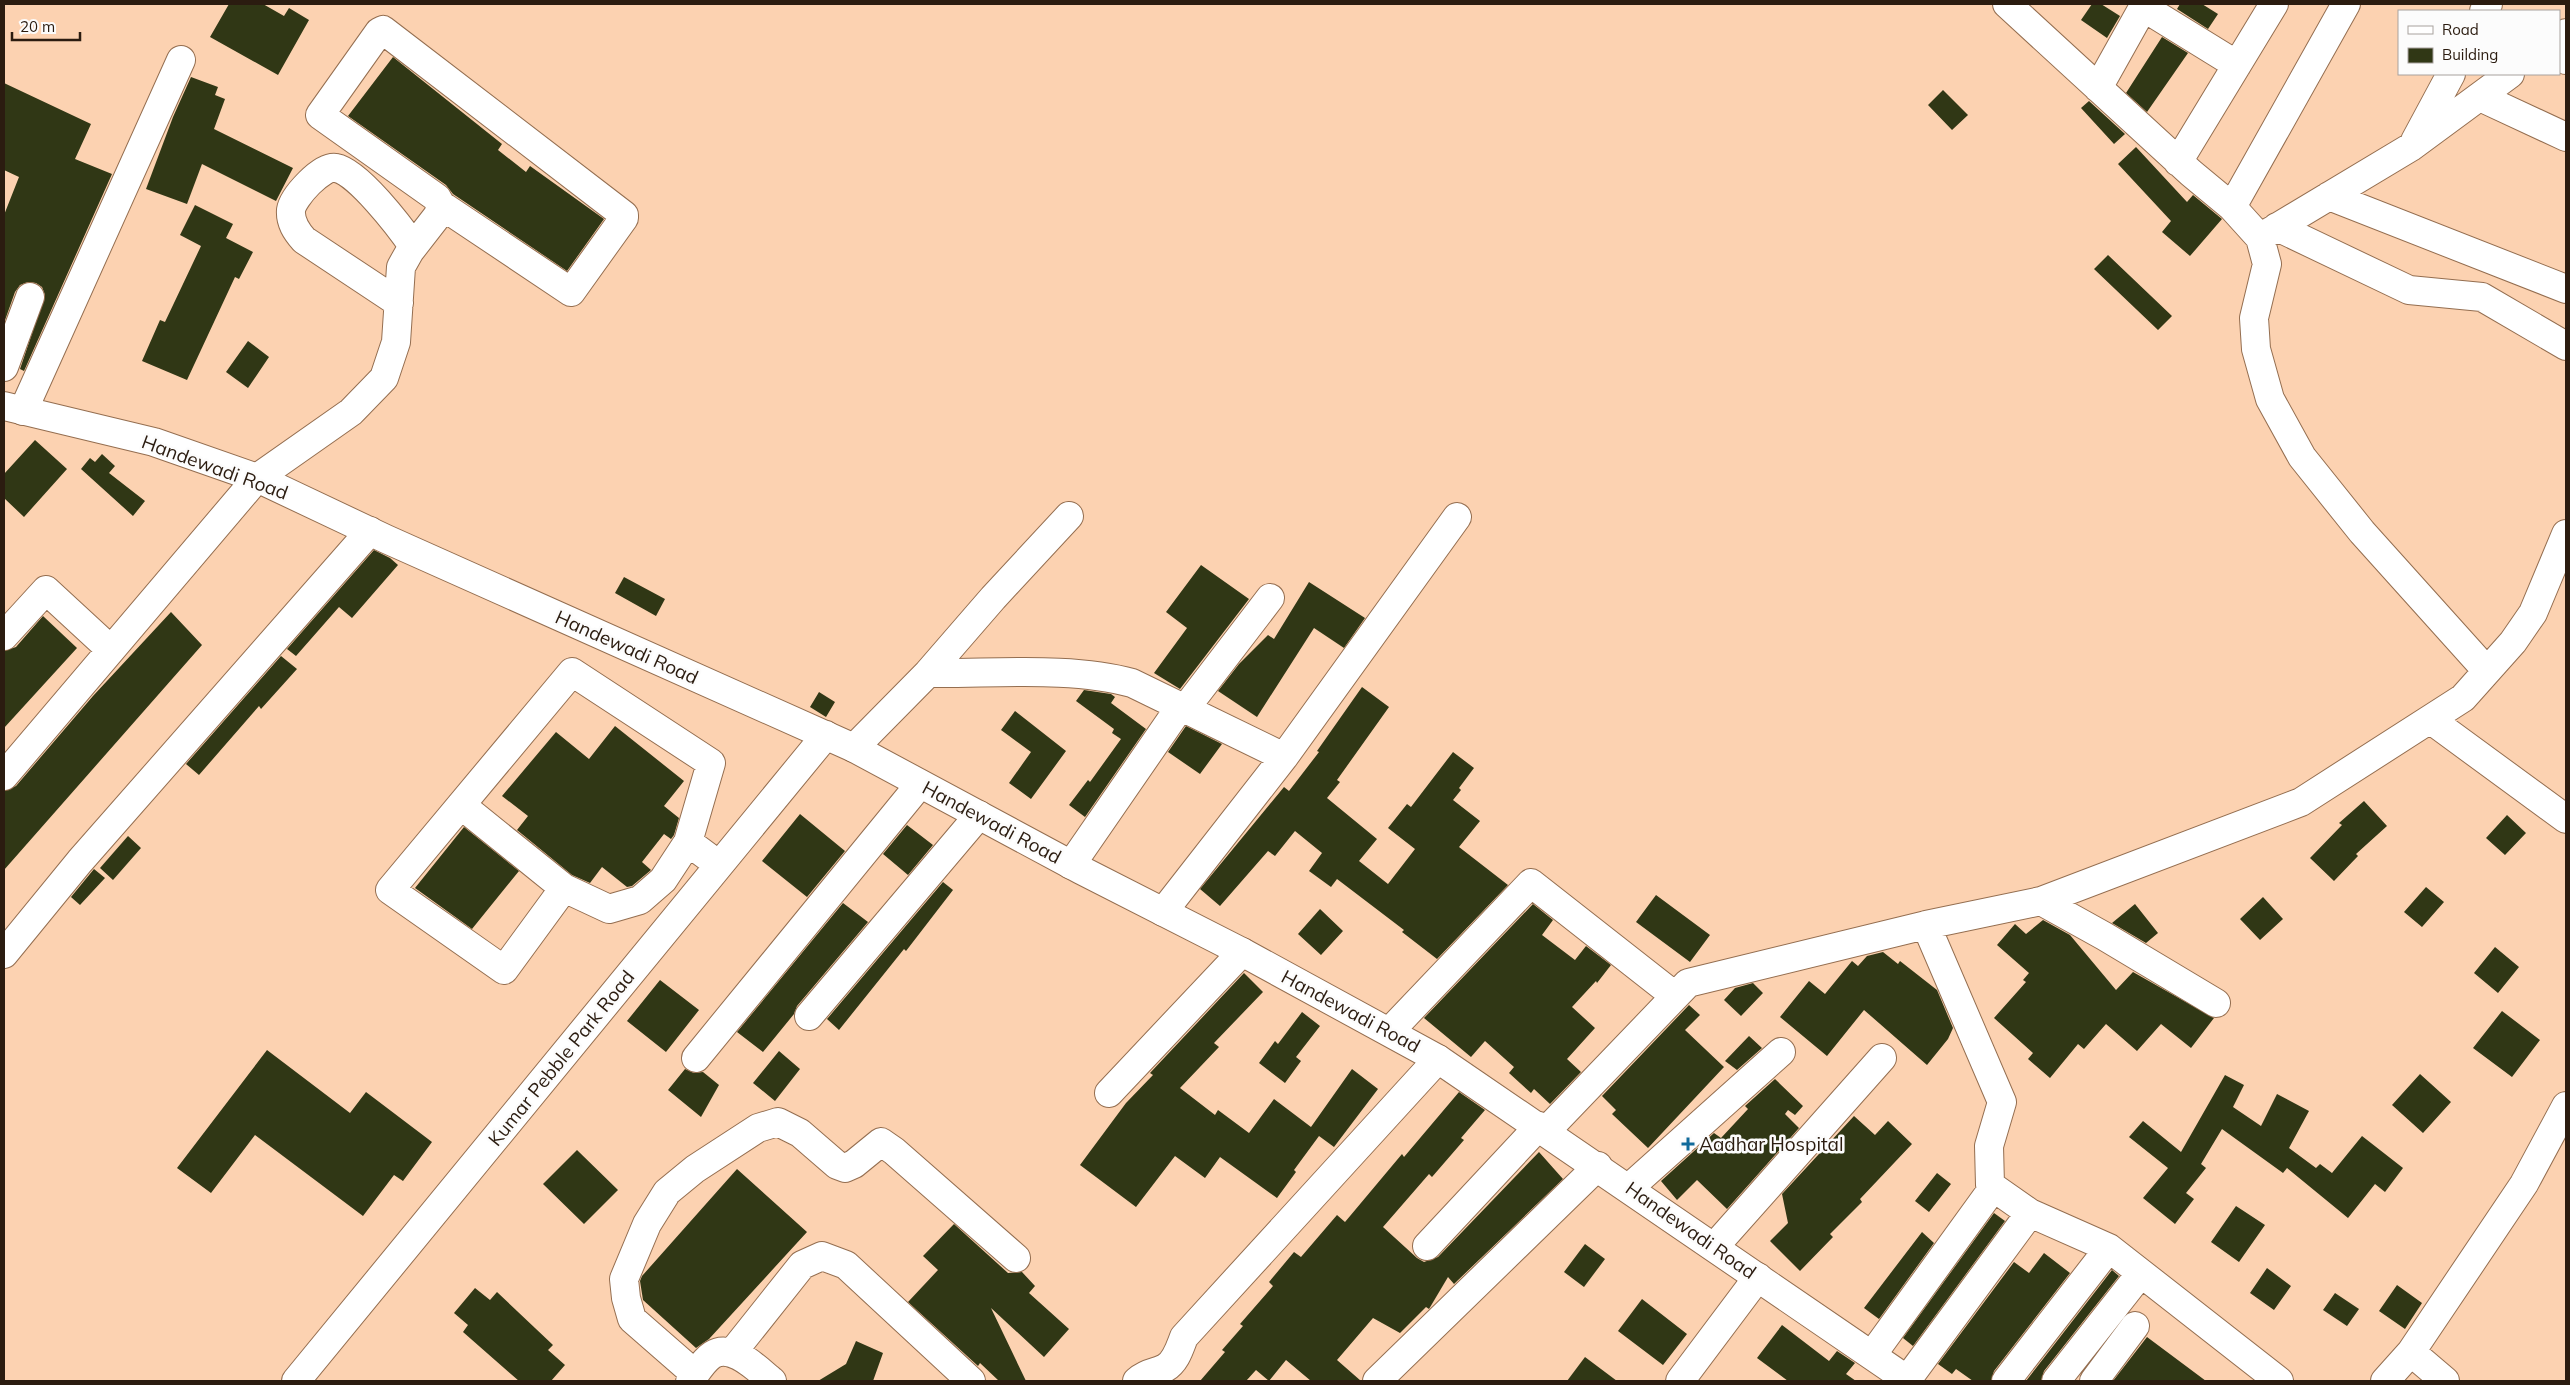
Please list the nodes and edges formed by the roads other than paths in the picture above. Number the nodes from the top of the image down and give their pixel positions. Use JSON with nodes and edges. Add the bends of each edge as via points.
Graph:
{"nodes":[{"id":1,"x":2006,"y":4,"type":"edge"},
{"id":2,"x":2274,"y":4,"type":"edge"},
{"id":3,"x":2346,"y":4,"type":"edge"},
{"id":4,"x":2144,"y":5,"type":"edge"},
{"id":5,"x":181,"y":60,"type":"dead end"},
{"id":6,"x":2237,"y":65,"type":"junction"},
{"id":7,"x":2449,"y":75,"type":"edge"},
{"id":8,"x":2509,"y":75,"type":"edge"},
{"id":9,"x":2098,"y":88,"type":"junction"},
{"id":10,"x":2480,"y":97,"type":"junction"},
{"id":11,"x":2566,"y":137,"type":"edge"},
{"id":12,"x":2411,"y":147,"type":"junction"},
{"id":13,"x":2178,"y":162,"type":"junction"},
{"id":14,"x":2329,"y":196,"type":"junction"},
{"id":15,"x":441,"y":205,"type":"junction"},
{"id":16,"x":2232,"y":208,"type":"junction"},
{"id":17,"x":2268,"y":233,"type":"junction"},
{"id":18,"x":413,"y":246,"type":"junction"},
{"id":19,"x":2566,"y":289,"type":"edge"},
{"id":20,"x":30,"y":297,"type":"dead end"},
{"id":21,"x":399,"y":303,"type":"junction"},
{"id":22,"x":2566,"y":346,"type":"edge"},
{"id":23,"x":4,"y":368,"type":"edge"},
{"id":24,"x":14,"y":408,"type":"edge"},
{"id":25,"x":257,"y":478,"type":"junction"},
{"id":26,"x":1070,"y":516,"type":"dead end"},
{"id":27,"x":1457,"y":517,"type":"dead end"},
{"id":28,"x":370,"y":531,"type":"junction"},
{"id":29,"x":2566,"y":534,"type":"edge"},
{"id":30,"x":1270,"y":598,"type":"dead end"},
{"id":31,"x":4,"y":636,"type":"edge"},
{"id":32,"x":111,"y":650,"type":"junction"},
{"id":33,"x":2487,"y":671,"type":"junction"},
{"id":34,"x":928,"y":673,"type":"junction"},
{"id":35,"x":1183,"y":708,"type":"junction"},
{"id":36,"x":2431,"y":720,"type":"junction"},
{"id":37,"x":826,"y":735,"type":"junction"},
{"id":38,"x":854,"y":748,"type":"junction"},
{"id":39,"x":1284,"y":757,"type":"junction"},
{"id":40,"x":4,"y":776,"type":"edge"},
{"id":41,"x":920,"y":784,"type":"junction"},
{"id":42,"x":461,"y":806,"type":"junction"},
{"id":43,"x":978,"y":815,"type":"junction"},
{"id":44,"x":2566,"y":819,"type":"edge"},
{"id":45,"x":688,"y":842,"type":"junction"},
{"id":46,"x":719,"y":865,"type":"junction"},
{"id":47,"x":1071,"y":865,"type":"junction"},
{"id":48,"x":564,"y":888,"type":"junction"},
{"id":49,"x":2041,"y":902,"type":"junction"},
{"id":50,"x":1163,"y":912,"type":"junction"},
{"id":51,"x":1926,"y":925,"type":"junction"},
{"id":52,"x":1242,"y":952,"type":"junction"},
{"id":53,"x":4,"y":954,"type":"edge"},
{"id":54,"x":1675,"y":996,"type":"junction"},
{"id":55,"x":2216,"y":1003,"type":"dead end"},
{"id":56,"x":809,"y":1016,"type":"dead end"},
{"id":57,"x":1390,"y":1031,"type":"junction"},
{"id":58,"x":1781,"y":1052,"type":"dead end"},
{"id":59,"x":696,"y":1058,"type":"dead end"},
{"id":60,"x":1882,"y":1058,"type":"dead end"},
{"id":61,"x":1438,"y":1059,"type":"junction"},
{"id":62,"x":1109,"y":1093,"type":"dead end"},
{"id":63,"x":2566,"y":1106,"type":"edge"},
{"id":64,"x":1543,"y":1128,"type":"junction"},
{"id":65,"x":1598,"y":1166,"type":"junction"},
{"id":66,"x":1629,"y":1188,"type":"junction"},
{"id":67,"x":1993,"y":1188,"type":"junction"},
{"id":68,"x":2030,"y":1213,"type":"junction"},
{"id":69,"x":1427,"y":1246,"type":"dead end"},
{"id":70,"x":1716,"y":1246,"type":"junction"},
{"id":71,"x":2108,"y":1248,"type":"junction"},
{"id":72,"x":1016,"y":1258,"type":"dead end"},
{"id":73,"x":2141,"y":1273,"type":"junction"},
{"id":74,"x":1758,"y":1277,"type":"junction"},
{"id":75,"x":2135,"y":1326,"type":"dead end"},
{"id":76,"x":2411,"y":1352,"type":"junction"},
{"id":77,"x":732,"y":1353,"type":"junction"},
{"id":78,"x":1872,"y":1355,"type":"junction"},
{"id":79,"x":1142,"y":1377,"type":"edge"},
{"id":80,"x":692,"y":1378,"type":"edge"},
{"id":81,"x":1908,"y":1380,"type":"edge"},
{"id":82,"x":296,"y":1381,"type":"edge"},
{"id":83,"x":772,"y":1381,"type":"edge"},
{"id":84,"x":971,"y":1381,"type":"edge"},
{"id":85,"x":1377,"y":1381,"type":"edge"},
{"id":86,"x":1680,"y":1381,"type":"edge"},
{"id":87,"x":2006,"y":1381,"type":"edge"},
{"id":88,"x":2056,"y":1381,"type":"edge"},
{"id":89,"x":2094,"y":1381,"type":"edge"},
{"id":90,"x":2279,"y":1381,"type":"edge"},
{"id":91,"x":2385,"y":1381,"type":"edge"},
{"id":92,"x":2445,"y":1381,"type":"edge"}],
"edges":[{"from":1,"to":9,"type":"street"},
{"from":2,"to":6,"type":"street"},
{"from":3,"to":16,"type":"street"},
{"from":4,"to":6,"type":"street"},
{"from":4,"to":9,"type":"street"},
{"from":5,"to":24,"type":"street"},
{"from":6,"to":13,"type":"street"},
{"from":7,"to":12,"type":"street"},
{"from":8,"to":10,"type":"street"},
{"from":9,"to":13,"type":"street"},
{"from":10,"to":11,"type":"street"},
{"from":10,"to":12,"type":"street"},
{"from":12,"to":14,"type":"street"},
{"from":13,"to":16,"type":"street"},
{"from":14,"to":17,"type":"street"},
{"from":14,"to":19,"type":"street"},
{"from":15,"to":15,"type":"street","via":[[571,292],[624,218],[383,30],[320,115],[437,198]]},
{"from":15,"to":18,"type":"street","via":[[438,215]]},
{"from":16,"to":17,"type":"street"},
{"from":17,"to":22,"type":"street","via":[[2409,290],[2482,297]]},
{"from":17,"to":33,"type":"street","via":[[2267,264],[2254,326],[2256,349],[2270,399],[2302,457],[2362,532]]},
{"from":18,"to":21,"type":"street","via":[[401,267]]},
{"from":18,"to":21,"type":"street","via":[[394,218],[350,175],[338,168],[328,167],[318,173],[292,206],[295,230],[304,240]]},
{"from":20,"to":23,"type":"street"},
{"from":21,"to":25,"type":"street","via":[[396,342],[384,378],[350,412]]},
{"from":24,"to":25,"type":"street","name":"Handewadi Road","via":[[154,442]]},
{"from":25,"to":28,"type":"street","name":"Handewadi Road"},
{"from":25,"to":32,"type":"street"},
{"from":26,"to":34,"type":"street"},
{"from":27,"to":39,"type":"street"},
{"from":28,"to":37,"type":"street","name":"Handewadi Road"},
{"from":28,"to":53,"type":"street","via":[[80,861]]},
{"from":29,"to":33,"type":"street","via":[[2532,612],[2514,642]]},
{"from":30,"to":35,"type":"street"},
{"from":31,"to":32,"type":"street","via":[[46,590]]},
{"from":32,"to":40,"type":"street"},
{"from":33,"to":36,"type":"street","via":[[2463,698]]},
{"from":34,"to":35,"type":"street","via":[[1070,674],[1113,678],[1132,683]]},
{"from":34,"to":38,"type":"street"},
{"from":35,"to":39,"type":"street"},
{"from":35,"to":47,"type":"street"},
{"from":36,"to":44,"type":"street"},
{"from":36,"to":49,"type":"street","via":[[2301,802]]},
{"from":37,"to":38,"type":"street","name":"Handewadi Road"},
{"from":37,"to":46,"type":"street","name":"Kumar Pebble Park Road"},
{"from":38,"to":41,"type":"street","name":"Handewadi Road"},
{"from":39,"to":50,"type":"street"},
{"from":41,"to":43,"type":"street","name":"Handewadi Road"},
{"from":41,"to":59,"type":"street"},
{"from":42,"to":45,"type":"street","via":[[572,672],[711,762]]},
{"from":42,"to":48,"type":"street"},
{"from":42,"to":48,"type":"street","via":[[390,890],[504,970]]},
{"from":43,"to":47,"type":"street","name":"Handewadi Road"},
{"from":43,"to":56,"type":"street"},
{"from":45,"to":46,"type":"street"},
{"from":45,"to":48,"type":"street","via":[[663,880],[640,900],[609,909]]},
{"from":46,"to":82,"type":"street","name":"Kumar Pebble Park Road"},
{"from":47,"to":50,"type":"street","name":"Handewadi Road"},
{"from":49,"to":51,"type":"street"},
{"from":49,"to":55,"type":"street"},
{"from":50,"to":52,"type":"street","name":"Handewadi Road"},
{"from":51,"to":54,"type":"street","via":[[1688,983]]},
{"from":51,"to":67,"type":"street","via":[[2002,1102],[1989,1146],[1990,1185]]},
{"from":52,"to":57,"type":"street","name":"Handewadi Road"},
{"from":52,"to":62,"type":"street"},
{"from":54,"to":57,"type":"street","via":[[1531,883]]},
{"from":54,"to":64,"type":"street"},
{"from":57,"to":61,"type":"street","name":"Handewadi Road"},
{"from":58,"to":66,"type":"street"},
{"from":60,"to":70,"type":"street"},
{"from":61,"to":64,"type":"street","name":"Handewadi Road"},
{"from":61,"to":79,"type":"street","via":[[1184,1337],[1178,1353],[1166,1368]]},
{"from":63,"to":76,"type":"street","via":[[2524,1184]]},
{"from":64,"to":65,"type":"street","name":"Handewadi Road"},
{"from":64,"to":69,"type":"street"},
{"from":65,"to":66,"type":"street","name":"Handewadi Road"},
{"from":65,"to":85,"type":"street"},
{"from":66,"to":70,"type":"street","name":"Handewadi Road"},
{"from":67,"to":68,"type":"street"},
{"from":67,"to":78,"type":"street"},
{"from":68,"to":71,"type":"street"},
{"from":68,"to":81,"type":"street"},
{"from":70,"to":74,"type":"street","name":"Handewadi Road"},
{"from":71,"to":73,"type":"street"},
{"from":71,"to":87,"type":"street"},
{"from":72,"to":80,"type":"street","via":[[881,1142],[845,1168],[837,1165],[800,1133],[778,1122],[758,1128],[667,1192],[647,1224],[624,1279],[632,1319]]},
{"from":73,"to":88,"type":"street"},
{"from":73,"to":90,"type":"street"},
{"from":74,"to":78,"type":"street","name":"Handewadi Road"},
{"from":74,"to":86,"type":"street"},
{"from":75,"to":89,"type":"street"},
{"from":76,"to":91,"type":"street"},
{"from":76,"to":92,"type":"street"},
{"from":77,"to":80,"type":"street","via":[[721,1351],[711,1355]]},
{"from":77,"to":83,"type":"street","via":[[748,1361]]},
{"from":77,"to":84,"type":"street","via":[[802,1265],[822,1256],[846,1265]]},
{"from":78,"to":81,"type":"street","name":"Handewadi Road"}]}
